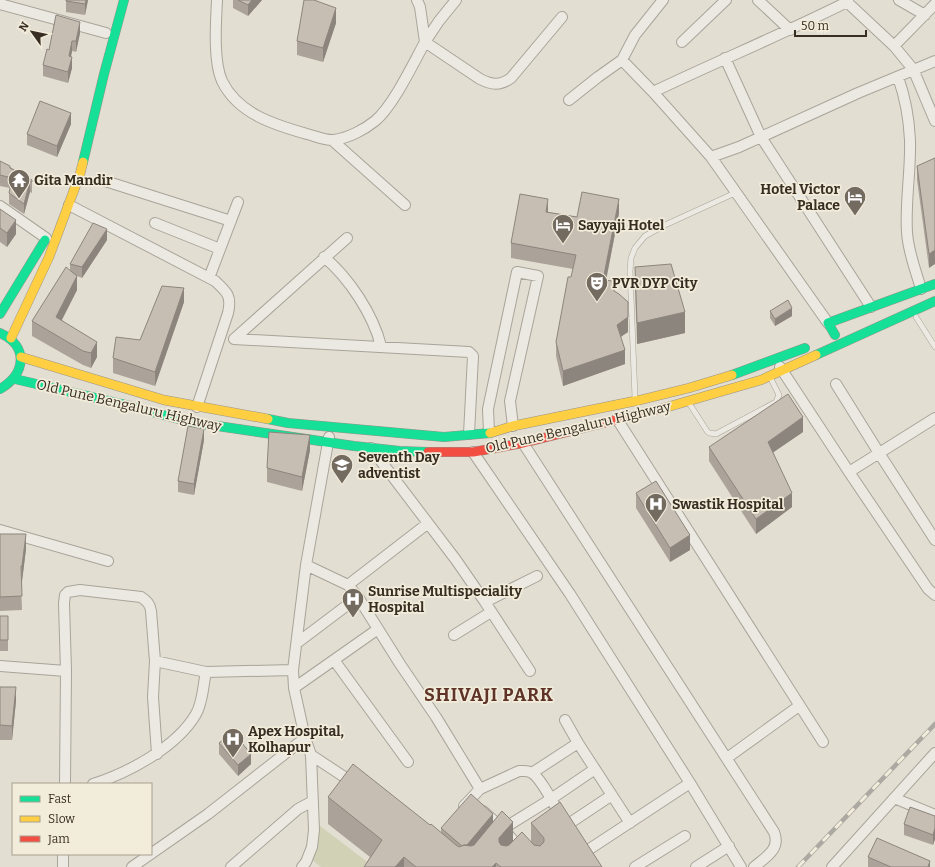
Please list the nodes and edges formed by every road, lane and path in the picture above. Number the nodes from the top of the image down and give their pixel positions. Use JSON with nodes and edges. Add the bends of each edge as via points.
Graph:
{"nodes":[{"id":1,"x":124,"y":0,"type":"edge"},
{"id":2,"x":216,"y":0,"type":"edge"},
{"id":3,"x":417,"y":0,"type":"edge"},
{"id":4,"x":456,"y":0,"type":"edge"},
{"id":5,"x":663,"y":0,"type":"edge"},
{"id":6,"x":726,"y":0,"type":"edge"},
{"id":7,"x":758,"y":0,"type":"edge"},
{"id":8,"x":898,"y":0,"type":"edge"},
{"id":9,"x":848,"y":1,"type":"edge"},
{"id":10,"x":0,"y":4,"type":"edge"},
{"id":11,"x":935,"y":4,"type":"edge"},
{"id":12,"x":113,"y":6,"type":"dead end"},
{"id":13,"x":925,"y":14,"type":"junction"},
{"id":14,"x":562,"y":17,"type":"dead end"},
{"id":15,"x":790,"y":30,"type":"junction"},
{"id":16,"x":106,"y":32,"type":"junction"},
{"id":17,"x":425,"y":42,"type":"junction"},
{"id":18,"x":682,"y":42,"type":"dead end"},
{"id":19,"x":894,"y":46,"type":"junction"},
{"id":20,"x":725,"y":58,"type":"junction"},
{"id":21,"x":622,"y":60,"type":"junction"},
{"id":22,"x":935,"y":60,"type":"edge"},
{"id":23,"x":913,"y":69,"type":"junction"},
{"id":24,"x":898,"y":77,"type":"junction"},
{"id":25,"x":653,"y":92,"type":"junction"},
{"id":26,"x":569,"y":100,"type":"dead end"},
{"id":27,"x":935,"y":121,"type":"edge"},
{"id":28,"x":761,"y":137,"type":"junction"},
{"id":29,"x":332,"y":140,"type":"junction"},
{"id":30,"x":710,"y":157,"type":"junction"},
{"id":31,"x":102,"y":180,"type":"dead end"},
{"id":32,"x":735,"y":194,"type":"junction"},
{"id":33,"x":238,"y":202,"type":"dead end"},
{"id":34,"x":69,"y":205,"type":"junction"},
{"id":35,"x":405,"y":205,"type":"dead end"},
{"id":36,"x":0,"y":206,"type":"edge"},
{"id":37,"x":232,"y":220,"type":"junction"},
{"id":38,"x":154,"y":224,"type":"dead end"},
{"id":39,"x":46,"y":238,"type":"junction"},
{"id":40,"x":347,"y":238,"type":"dead end"},
{"id":41,"x":220,"y":249,"type":"junction"},
{"id":42,"x":324,"y":257,"type":"junction"},
{"id":43,"x":210,"y":278,"type":"junction"},
{"id":44,"x":935,"y":284,"type":"edge"},
{"id":45,"x":922,"y":289,"type":"junction"},
{"id":46,"x":935,"y":291,"type":"edge"},
{"id":47,"x":935,"y":301,"type":"edge"},
{"id":48,"x":900,"y":306,"type":"dead end"},
{"id":49,"x":871,"y":307,"type":"junction"},
{"id":50,"x":935,"y":309,"type":"edge"},
{"id":51,"x":0,"y":314,"type":"edge"},
{"id":52,"x":916,"y":317,"type":"junction"},
{"id":53,"x":828,"y":323,"type":"junction"},
{"id":54,"x":0,"y":333,"type":"edge"},
{"id":55,"x":835,"y":335,"type":"dead end"},
{"id":56,"x":11,"y":338,"type":"junction"},
{"id":57,"x":813,"y":344,"type":"dead end"},
{"id":58,"x":836,"y":345,"type":"junction"},
{"id":59,"x":380,"y":346,"type":"junction"},
{"id":60,"x":935,"y":347,"type":"edge"},
{"id":61,"x":21,"y":357,"type":"junction"},
{"id":62,"x":777,"y":360,"type":"junction"},
{"id":63,"x":782,"y":370,"type":"junction"},
{"id":64,"x":770,"y":376,"type":"junction"},
{"id":65,"x":15,"y":378,"type":"junction"},
{"id":66,"x":836,"y":384,"type":"dead end"},
{"id":67,"x":0,"y":389,"type":"edge"},
{"id":68,"x":635,"y":401,"type":"junction"},
{"id":69,"x":688,"y":401,"type":"junction"},
{"id":70,"x":198,"y":407,"type":"junction"},
{"id":71,"x":935,"y":418,"type":"edge"},
{"id":72,"x":617,"y":419,"type":"junction"},
{"id":73,"x":513,"y":426,"type":"junction"},
{"id":74,"x":331,"y":428,"type":"junction"},
{"id":75,"x":489,"y":432,"type":"junction"},
{"id":76,"x":469,"y":434,"type":"junction"},
{"id":77,"x":328,"y":442,"type":"junction"},
{"id":78,"x":523,"y":443,"type":"junction"},
{"id":79,"x":370,"y":448,"type":"junction"},
{"id":80,"x":473,"y":452,"type":"junction"},
{"id":81,"x":879,"y":453,"type":"junction"},
{"id":82,"x":849,"y":472,"type":"junction"},
{"id":83,"x":427,"y":524,"type":"junction"},
{"id":84,"x":0,"y":530,"type":"edge"},
{"id":85,"x":935,"y":540,"type":"edge"},
{"id":86,"x":108,"y":561,"type":"dead end"},
{"id":87,"x":306,"y":565,"type":"junction"},
{"id":88,"x":536,"y":576,"type":"dead end"},
{"id":89,"x":348,"y":585,"type":"junction"},
{"id":90,"x":935,"y":595,"type":"edge"},
{"id":91,"x":358,"y":598,"type":"junction"},
{"id":92,"x":485,"y":602,"type":"junction"},
{"id":93,"x":491,"y":612,"type":"junction"},
{"id":94,"x":378,"y":629,"type":"junction"},
{"id":95,"x":454,"y":635,"type":"dead end"},
{"id":96,"x":297,"y":643,"type":"junction"},
{"id":97,"x":334,"y":660,"type":"junction"},
{"id":98,"x":155,"y":661,"type":"junction"},
{"id":99,"x":0,"y":666,"type":"edge"},
{"id":100,"x":293,"y":670,"type":"junction"},
{"id":101,"x":530,"y":670,"type":"dead end"},
{"id":102,"x":66,"y":671,"type":"junction"},
{"id":103,"x":206,"y":672,"type":"junction"},
{"id":104,"x":294,"y":688,"type":"junction"},
{"id":105,"x":799,"y":706,"type":"junction"},
{"id":106,"x":565,"y":720,"type":"dead end"},
{"id":107,"x":305,"y":738,"type":"junction"},
{"id":108,"x":822,"y":742,"type":"dead end"},
{"id":109,"x":578,"y":743,"type":"junction"},
{"id":110,"x":156,"y":754,"type":"junction"},
{"id":111,"x":935,"y":754,"type":"edge"},
{"id":112,"x":311,"y":755,"type":"junction"},
{"id":113,"x":727,"y":758,"type":"junction"},
{"id":114,"x":408,"y":762,"type":"dead end"},
{"id":115,"x":595,"y":769,"type":"junction"},
{"id":116,"x":532,"y":773,"type":"junction"},
{"id":117,"x":690,"y":782,"type":"junction"},
{"id":118,"x":65,"y":783,"type":"edge"},
{"id":119,"x":96,"y":783,"type":"edge"},
{"id":120,"x":361,"y":788,"type":"edge"},
{"id":121,"x":480,"y":789,"type":"junction"},
{"id":122,"x":612,"y":795,"type":"junction"},
{"id":123,"x":894,"y":798,"type":"junction"},
{"id":124,"x":470,"y":799,"type":"junction"},
{"id":125,"x":551,"y":799,"type":"junction"},
{"id":126,"x":313,"y":801,"type":"junction"},
{"id":127,"x":935,"y":815,"type":"edge"},
{"id":128,"x":456,"y":816,"type":"edge"},
{"id":129,"x":565,"y":822,"type":"junction"},
{"id":130,"x":630,"y":823,"type":"junction"},
{"id":131,"x":552,"y":826,"type":"edge"},
{"id":132,"x":502,"y":828,"type":"junction"},
{"id":133,"x":686,"y":836,"type":"dead end"},
{"id":134,"x":493,"y":839,"type":"edge"},
{"id":135,"x":729,"y":846,"type":"junction"},
{"id":136,"x":585,"y":852,"type":"junction"},
{"id":137,"x":152,"y":853,"type":"edge"},
{"id":138,"x":63,"y":855,"type":"edge"},
{"id":139,"x":149,"y":855,"type":"edge"},
{"id":140,"x":590,"y":862,"type":"edge"},
{"id":141,"x":307,"y":865,"type":"edge"},
{"id":142,"x":63,"y":867,"type":"edge"},
{"id":143,"x":132,"y":867,"type":"edge"},
{"id":144,"x":231,"y":867,"type":"edge"},
{"id":145,"x":538,"y":867,"type":"edge"},
{"id":146,"x":635,"y":867,"type":"edge"},
{"id":147,"x":696,"y":867,"type":"edge"},
{"id":148,"x":741,"y":867,"type":"edge"},
{"id":149,"x":754,"y":867,"type":"edge"},
{"id":150,"x":832,"y":867,"type":"edge"}],
"edges":[{"from":1,"to":34,"type":"main road","via":[[80,174]]},
{"from":2,"to":29,"type":"street","via":[[217,64],[229,92],[248,111],[266,120]]},
{"from":3,"to":17,"type":"street"},
{"from":4,"to":17,"type":"street"},
{"from":5,"to":21,"type":"street","via":[[635,35]]},
{"from":6,"to":18,"type":"street"},
{"from":7,"to":15,"type":"street"},
{"from":8,"to":13,"type":"street"},
{"from":9,"to":15,"type":"street"},
{"from":9,"to":19,"type":"street"},
{"from":10,"to":16,"type":"street"},
{"from":11,"to":13,"type":"street"},
{"from":12,"to":16,"type":"main road"},
{"from":13,"to":19,"type":"street"},
{"from":14,"to":17,"type":"street","via":[[511,78],[497,84],[488,84]]},
{"from":15,"to":20,"type":"street"},
{"from":16,"to":39,"type":"main road","via":[[86,120],[65,194]]},
{"from":17,"to":29,"type":"street","via":[[387,108],[375,121],[359,132]]},
{"from":19,"to":23,"type":"street"},
{"from":20,"to":25,"type":"street"},
{"from":20,"to":28,"type":"street"},
{"from":21,"to":25,"type":"street"},
{"from":21,"to":26,"type":"street"},
{"from":22,"to":23,"type":"street"},
{"from":23,"to":24,"type":"street"},
{"from":23,"to":27,"type":"street"},
{"from":24,"to":28,"type":"street"},
{"from":24,"to":45,"type":"street","via":[[909,120],[907,233]]},
{"from":25,"to":30,"type":"street"},
{"from":28,"to":30,"type":"street"},
{"from":28,"to":49,"type":"street"},
{"from":29,"to":35,"type":"street"},
{"from":30,"to":32,"type":"street"},
{"from":31,"to":37,"type":"street"},
{"from":32,"to":53,"type":"street"},
{"from":32,"to":68,"type":"lane","via":[[645,236],[635,248],[630,271]]},
{"from":33,"to":37,"type":"street"},
{"from":34,"to":43,"type":"street"},
{"from":34,"to":56,"type":"main road","via":[[40,277]]},
{"from":36,"to":39,"type":"street"},
{"from":37,"to":41,"type":"street"},
{"from":38,"to":41,"type":"street"},
{"from":39,"to":51,"type":"main road"},
{"from":40,"to":42,"type":"street"},
{"from":41,"to":43,"type":"street"},
{"from":42,"to":59,"type":"street","via":[[336,267],[359,298],[377,332]]},
{"from":42,"to":59,"type":"street","via":[[234,338]]},
{"from":43,"to":70,"type":"street","via":[[224,289],[230,303]]},
{"from":44,"to":45,"type":"main road"},
{"from":45,"to":49,"type":"main road"},
{"from":46,"to":48,"type":"main road"},
{"from":47,"to":58,"type":"main road","name":"Old Pune Bengaluru Highway"},
{"from":49,"to":53,"type":"main road"},
{"from":50,"to":52,"type":"main road"},
{"from":52,"to":58,"type":"main road","via":[[872,337]]},
{"from":52,"to":60,"type":"lane"},
{"from":53,"to":55,"type":"main road"},
{"from":54,"to":56,"type":"main road"},
{"from":56,"to":61,"type":"main road"},
{"from":57,"to":62,"type":"main road","name":"Old Pune Bengaluru Highway"},
{"from":58,"to":63,"type":"main road","name":"Old Pune Bengaluru Highway"},
{"from":59,"to":76,"type":"street","via":[[469,352],[473,356]]},
{"from":61,"to":65,"type":"main road"},
{"from":61,"to":70,"type":"main road","name":"Old Pune Bengaluru Highway","via":[[164,400]]},
{"from":62,"to":63,"type":"street"},
{"from":62,"to":68,"type":"main road","name":"Old Pune Bengaluru Highway","via":[[712,382]]},
{"from":63,"to":64,"type":"main road","name":"Old Pune Bengaluru Highway"},
{"from":63,"to":82,"type":"street"},
{"from":64,"to":69,"type":"main road","name":"Old Pune Bengaluru Highway"},
{"from":64,"to":69,"type":"lane","via":[[779,395],[776,402],[716,434],[709,433]]},
{"from":65,"to":67,"type":"main road"},
{"from":65,"to":77,"type":"main road","name":"Old Pune Bengaluru Highway","via":[[190,422]]},
{"from":66,"to":81,"type":"street"},
{"from":68,"to":73,"type":"main road","name":"Old Pune Bengaluru Highway"},
{"from":69,"to":72,"type":"main road","name":"Old Pune Bengaluru Highway"},
{"from":70,"to":74,"type":"main road","name":"Old Pune Bengaluru Highway"},
{"from":71,"to":81,"type":"street"},
{"from":72,"to":78,"type":"main road","name":"Old Pune Bengaluru Highway"},
{"from":72,"to":105,"type":"street"},
{"from":73,"to":75,"type":"main road","name":"Old Pune Bengaluru Highway"},
{"from":73,"to":75,"type":"street","via":[[510,401],[538,276],[517,272],[488,409]]},
{"from":74,"to":76,"type":"main road","name":"Old Pune Bengaluru Highway","via":[[444,437]]},
{"from":74,"to":77,"type":"street"},
{"from":75,"to":76,"type":"main road","name":"Old Pune Bengaluru Highway"},
{"from":77,"to":79,"type":"main road","name":"Old Pune Bengaluru Highway"},
{"from":77,"to":87,"type":"street"},
{"from":78,"to":80,"type":"main road","name":"Old Pune Bengaluru Highway"},
{"from":78,"to":113,"type":"street"},
{"from":79,"to":80,"type":"main road","name":"Old Pune Bengaluru Highway","via":[[443,453]]},
{"from":79,"to":83,"type":"street"},
{"from":80,"to":117,"type":"street","via":[[570,594]]},
{"from":81,"to":82,"type":"street"},
{"from":81,"to":85,"type":"street"},
{"from":82,"to":90,"type":"street","via":[[928,589]]},
{"from":83,"to":89,"type":"street"},
{"from":83,"to":92,"type":"street"},
{"from":84,"to":86,"type":"street"},
{"from":87,"to":89,"type":"street"},
{"from":87,"to":96,"type":"street"},
{"from":88,"to":92,"type":"street"},
{"from":89,"to":91,"type":"street"},
{"from":91,"to":94,"type":"street"},
{"from":91,"to":96,"type":"street"},
{"from":92,"to":93,"type":"street"},
{"from":93,"to":95,"type":"street"},
{"from":93,"to":101,"type":"street"},
{"from":94,"to":97,"type":"street"},
{"from":94,"to":121,"type":"street"},
{"from":96,"to":100,"type":"street"},
{"from":97,"to":104,"type":"street"},
{"from":97,"to":114,"type":"street"},
{"from":98,"to":102,"type":"street","via":[[152,611],[146,600],[141,597],[74,590],[65,595],[64,603]]},
{"from":98,"to":103,"type":"street"},
{"from":98,"to":110,"type":"street","via":[[153,697]]},
{"from":99,"to":102,"type":"street"},
{"from":100,"to":103,"type":"street"},
{"from":100,"to":104,"type":"street"},
{"from":102,"to":118,"type":"street"},
{"from":103,"to":110,"type":"street","via":[[197,713],[180,733]]},
{"from":104,"to":107,"type":"street"},
{"from":105,"to":108,"type":"street"},
{"from":105,"to":113,"type":"street"},
{"from":106,"to":109,"type":"street"},
{"from":107,"to":112,"type":"street"},
{"from":107,"to":137,"type":"street","via":[[208,814]]},
{"from":109,"to":115,"type":"street"},
{"from":109,"to":116,"type":"street"},
{"from":110,"to":119,"type":"street"},
{"from":111,"to":123,"type":"street"},
{"from":112,"to":120,"type":"street"},
{"from":112,"to":126,"type":"street"},
{"from":113,"to":149,"type":"street","via":[[777,839],[769,855]]},
{"from":115,"to":122,"type":"street"},
{"from":115,"to":125,"type":"street"},
{"from":116,"to":121,"type":"street","via":[[519,771]]},
{"from":116,"to":125,"type":"street"},
{"from":117,"to":130,"type":"street"},
{"from":117,"to":135,"type":"street"},
{"from":121,"to":124,"type":"street"},
{"from":122,"to":129,"type":"street"},
{"from":122,"to":130,"type":"street"},
{"from":123,"to":127,"type":"street"},
{"from":123,"to":150,"type":"street"},
{"from":124,"to":128,"type":"street"},
{"from":124,"to":132,"type":"street"},
{"from":125,"to":129,"type":"street"},
{"from":125,"to":132,"type":"street"},
{"from":126,"to":141,"type":"street","via":[[314,830]]},
{"from":126,"to":144,"type":"street","via":[[298,809]]},
{"from":129,"to":131,"type":"street"},
{"from":129,"to":136,"type":"street"},
{"from":130,"to":136,"type":"street"},
{"from":132,"to":134,"type":"street"},
{"from":132,"to":145,"type":"street"},
{"from":133,"to":146,"type":"street"},
{"from":135,"to":147,"type":"street"},
{"from":135,"to":148,"type":"street"},
{"from":136,"to":140,"type":"street"},
{"from":138,"to":142,"type":"street"},
{"from":139,"to":143,"type":"street"}]}
